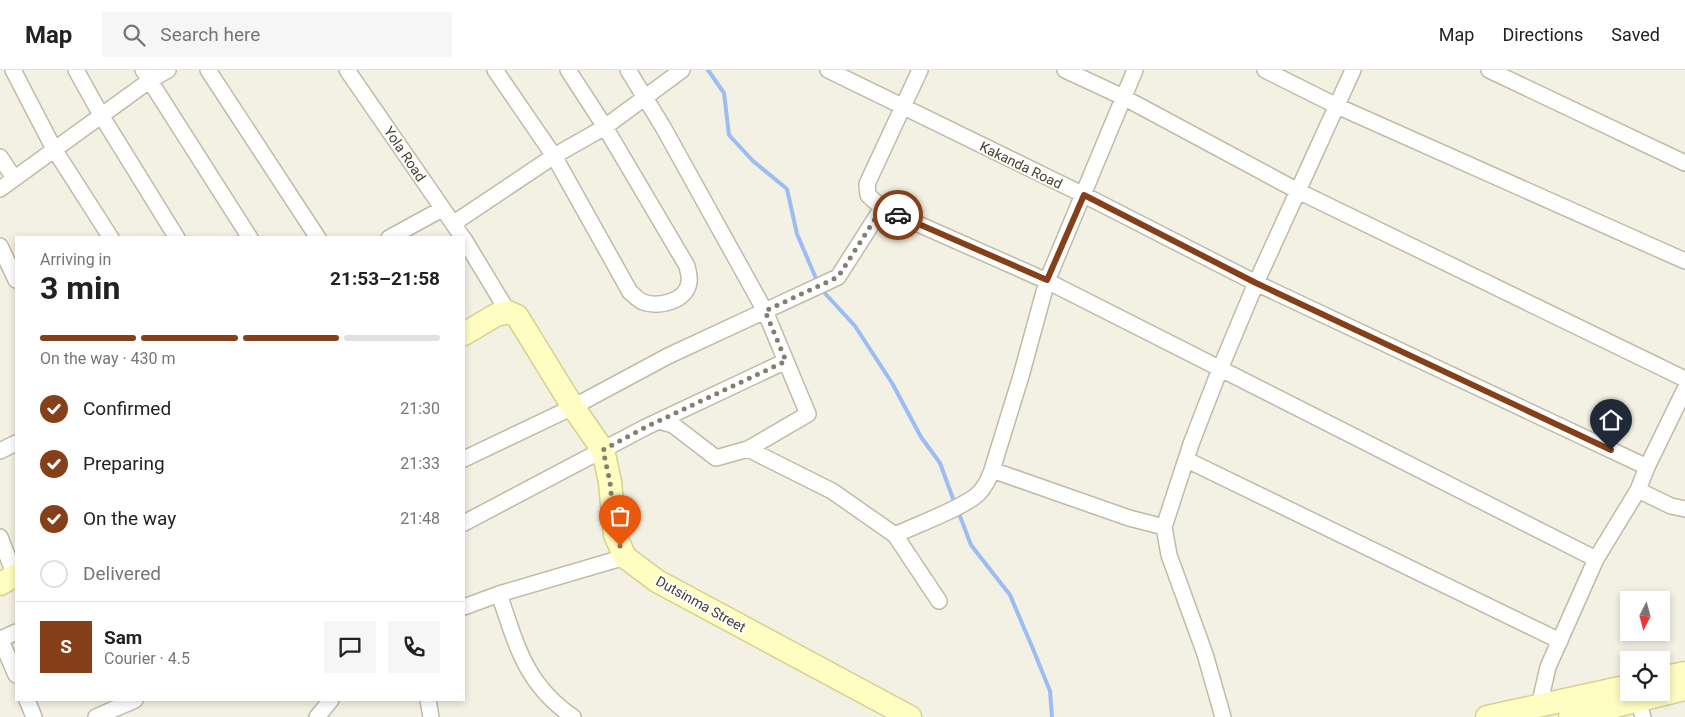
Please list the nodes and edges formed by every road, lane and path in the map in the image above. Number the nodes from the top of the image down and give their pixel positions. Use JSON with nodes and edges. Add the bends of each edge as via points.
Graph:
{"nodes":[{"id":1,"x":12,"y":70,"type":"edge"},
{"id":2,"x":76,"y":70,"type":"edge"},
{"id":3,"x":168,"y":70,"type":"edge"},
{"id":4,"x":208,"y":70,"type":"edge"},
{"id":5,"x":347,"y":70,"type":"edge"},
{"id":6,"x":495,"y":70,"type":"edge"},
{"id":7,"x":568,"y":70,"type":"edge"},
{"id":8,"x":628,"y":70,"type":"edge"},
{"id":9,"x":682,"y":70,"type":"edge"},
{"id":10,"x":828,"y":70,"type":"edge"},
{"id":11,"x":920,"y":70,"type":"edge"},
{"id":12,"x":1065,"y":70,"type":"edge"},
{"id":13,"x":1135,"y":70,"type":"edge"},
{"id":14,"x":1265,"y":70,"type":"edge"},
{"id":15,"x":1353,"y":70,"type":"edge"},
{"id":16,"x":1489,"y":70,"type":"edge"},
{"id":17,"x":146,"y":76,"type":"edge"},
{"id":18,"x":1123,"y":97,"type":"junction"},
{"id":19,"x":644,"y":98,"type":"junction"},
{"id":20,"x":903,"y":106,"type":"junction"},
{"id":21,"x":1337,"y":106,"type":"junction"},
{"id":22,"x":101,"y":115,"type":"junction"},
{"id":23,"x":605,"y":127,"type":"junction"},
{"id":24,"x":54,"y":149,"type":"junction"},
{"id":25,"x":554,"y":156,"type":"junction"},
{"id":26,"x":0,"y":158,"type":"edge"},
{"id":27,"x":1685,"y":163,"type":"edge"},
{"id":28,"x":14,"y":178,"type":"junction"},
{"id":29,"x":0,"y":189,"type":"edge"},
{"id":30,"x":1298,"y":191,"type":"junction"},
{"id":31,"x":1084,"y":195,"type":"junction"},
{"id":32,"x":882,"y":208,"type":"junction"},
{"id":33,"x":442,"y":209,"type":"junction"},
{"id":34,"x":454,"y":223,"type":"junction"},
{"id":35,"x":110,"y":236,"type":"edge"},
{"id":36,"x":176,"y":236,"type":"edge"},
{"id":37,"x":249,"y":236,"type":"edge"},
{"id":38,"x":317,"y":236,"type":"edge"},
{"id":39,"x":393,"y":236,"type":"edge"},
{"id":40,"x":462,"y":236,"type":"edge"},
{"id":41,"x":465,"y":241,"type":"edge"},
{"id":42,"x":0,"y":246,"type":"edge"},
{"id":43,"x":1685,"y":261,"type":"edge"},
{"id":44,"x":15,"y":278,"type":"edge"},
{"id":45,"x":1047,"y":280,"type":"junction"},
{"id":46,"x":1256,"y":283,"type":"junction"},
{"id":47,"x":765,"y":311,"type":"junction"},
{"id":48,"x":508,"y":312,"type":"junction"},
{"id":49,"x":465,"y":333,"type":"edge"},
{"id":50,"x":786,"y":361,"type":"junction"},
{"id":51,"x":1220,"y":369,"type":"junction"},
{"id":52,"x":1685,"y":379,"type":"edge"},
{"id":53,"x":1685,"y":389,"type":"edge"},
{"id":54,"x":573,"y":407,"type":"junction"},
{"id":55,"x":659,"y":420,"type":"junction"},
{"id":56,"x":15,"y":444,"type":"edge"},
{"id":57,"x":748,"y":449,"type":"junction"},
{"id":58,"x":603,"y":450,"type":"junction"},
{"id":59,"x":0,"y":451,"type":"edge"},
{"id":60,"x":465,"y":459,"type":"edge"},
{"id":61,"x":1187,"y":460,"type":"junction"},
{"id":62,"x":1647,"y":467,"type":"junction"},
{"id":63,"x":992,"y":470,"type":"junction"},
{"id":64,"x":1638,"y":490,"type":"junction"},
{"id":65,"x":1685,"y":509,"type":"edge"},
{"id":66,"x":465,"y":521,"type":"edge"},
{"id":67,"x":1164,"y":528,"type":"junction"},
{"id":68,"x":895,"y":535,"type":"junction"},
{"id":69,"x":0,"y":537,"type":"edge"},
{"id":70,"x":624,"y":557,"type":"junction"},
{"id":71,"x":1596,"y":560,"type":"junction"},
{"id":72,"x":10,"y":578,"type":"edge"},
{"id":73,"x":499,"y":594,"type":"junction"},
{"id":74,"x":939,"y":601,"type":"dead end"},
{"id":75,"x":465,"y":607,"type":"edge"},
{"id":76,"x":15,"y":632,"type":"edge"},
{"id":77,"x":0,"y":639,"type":"edge"},
{"id":78,"x":1560,"y":642,"type":"junction"},
{"id":79,"x":15,"y":673,"type":"edge"},
{"id":80,"x":1685,"y":673,"type":"edge"},
{"id":81,"x":1670,"y":676,"type":"edge"},
{"id":82,"x":1685,"y":689,"type":"edge"},
{"id":83,"x":1670,"y":693,"type":"edge"},
{"id":84,"x":27,"y":701,"type":"edge"},
{"id":85,"x":133,"y":701,"type":"edge"},
{"id":86,"x":330,"y":701,"type":"edge"},
{"id":87,"x":428,"y":701,"type":"edge"},
{"id":88,"x":1636,"y":701,"type":"edge"},
{"id":89,"x":1540,"y":706,"type":"junction"},
{"id":90,"x":318,"y":716,"type":"edge"},
{"id":91,"x":34,"y":717,"type":"edge"},
{"id":92,"x":96,"y":717,"type":"edge"},
{"id":93,"x":431,"y":717,"type":"edge"},
{"id":94,"x":573,"y":717,"type":"edge"},
{"id":95,"x":910,"y":717,"type":"edge"},
{"id":96,"x":1223,"y":717,"type":"edge"},
{"id":97,"x":1487,"y":717,"type":"edge"},
{"id":98,"x":1570,"y":717,"type":"edge"}],
"edges":[{"from":1,"to":24,"type":"street"},
{"from":2,"to":22,"type":"street"},
{"from":3,"to":17,"type":"street"},
{"from":4,"to":38,"type":"street"},
{"from":5,"to":33,"type":"street","name":"Yola Road"},
{"from":6,"to":25,"type":"street"},
{"from":7,"to":23,"type":"street"},
{"from":8,"to":19,"type":"street"},
{"from":9,"to":19,"type":"street"},
{"from":10,"to":20,"type":"street","name":"Kakanda Road"},
{"from":11,"to":20,"type":"street"},
{"from":12,"to":18,"type":"street"},
{"from":13,"to":18,"type":"street"},
{"from":14,"to":21,"type":"street"},
{"from":15,"to":21,"type":"street"},
{"from":16,"to":27,"type":"street"},
{"from":17,"to":22,"type":"street"},
{"from":17,"to":37,"type":"street"},
{"from":18,"to":30,"type":"street"},
{"from":18,"to":31,"type":"street"},
{"from":19,"to":23,"type":"street"},
{"from":19,"to":47,"type":"street"},
{"from":20,"to":31,"type":"street","name":"Kakanda Road"},
{"from":20,"to":32,"type":"street","via":[[867,184],[868,195]]},
{"from":21,"to":30,"type":"street"},
{"from":21,"to":43,"type":"street"},
{"from":22,"to":24,"type":"street"},
{"from":22,"to":36,"type":"street"},
{"from":23,"to":25,"type":"street"},
{"from":23,"to":25,"type":"street","via":[[687,266],[689,282],[685,293],[671,302],[643,302],[630,292]]},
{"from":24,"to":28,"type":"street"},
{"from":24,"to":35,"type":"street"},
{"from":25,"to":34,"type":"street"},
{"from":26,"to":28,"type":"street"},
{"from":28,"to":29,"type":"street"},
{"from":30,"to":46,"type":"street"},
{"from":30,"to":52,"type":"street"},
{"from":31,"to":45,"type":"street"},
{"from":31,"to":46,"type":"street","name":"Kakanda Road"},
{"from":32,"to":45,"type":"street"},
{"from":32,"to":47,"type":"street","via":[[838,277]]},
{"from":33,"to":34,"type":"street","name":"Yola Road"},
{"from":33,"to":39,"type":"street"},
{"from":34,"to":40,"type":"street","name":"Yola Road"},
{"from":41,"to":48,"type":"street","name":"Yola Road"},
{"from":42,"to":44,"type":"street"},
{"from":45,"to":51,"type":"street"},
{"from":45,"to":63,"type":"street"},
{"from":46,"to":51,"type":"street"},
{"from":46,"to":62,"type":"street","name":"Kakanda Road"},
{"from":47,"to":50,"type":"street"},
{"from":47,"to":54,"type":"street","via":[[668,356]]},
{"from":48,"to":49,"type":"street","via":[[496,315]]},
{"from":48,"to":54,"type":"street","via":[[517,316]]},
{"from":50,"to":55,"type":"street"},
{"from":50,"to":57,"type":"street","via":[[808,414]]},
{"from":51,"to":61,"type":"street"},
{"from":51,"to":71,"type":"street"},
{"from":53,"to":62,"type":"street"},
{"from":54,"to":58,"type":"street"},
{"from":54,"to":60,"type":"street"},
{"from":55,"to":57,"type":"street","via":[[673,425],[716,458]]},
{"from":55,"to":58,"type":"street"},
{"from":56,"to":59,"type":"street"},
{"from":57,"to":68,"type":"street","via":[[832,491]]},
{"from":58,"to":66,"type":"street"},
{"from":58,"to":70,"type":"street","via":[[615,535]]},
{"from":61,"to":67,"type":"street"},
{"from":61,"to":78,"type":"street"},
{"from":62,"to":64,"type":"street"},
{"from":63,"to":67,"type":"street"},
{"from":63,"to":68,"type":"street","via":[[987,484],[978,494]]},
{"from":64,"to":65,"type":"street","via":[[1670,506]]},
{"from":64,"to":71,"type":"street"},
{"from":67,"to":96,"type":"street","via":[[1169,555]]},
{"from":68,"to":74,"type":"street"},
{"from":69,"to":72,"type":"street"},
{"from":70,"to":73,"type":"street"},
{"from":70,"to":95,"type":"street","name":"Dutsinma Street","via":[[657,581]]},
{"from":71,"to":78,"type":"street"},
{"from":73,"to":75,"type":"street"},
{"from":73,"to":94,"type":"street","via":[[522,660],[532,677],[556,706]]},
{"from":76,"to":77,"type":"street"},
{"from":77,"to":79,"type":"street"},
{"from":78,"to":89,"type":"street","via":[[1548,667]]},
{"from":80,"to":81,"type":"street"},
{"from":82,"to":83,"type":"street"},
{"from":84,"to":91,"type":"street"},
{"from":85,"to":92,"type":"street"},
{"from":86,"to":90,"type":"street"},
{"from":87,"to":93,"type":"street"},
{"from":88,"to":89,"type":"street"},
{"from":88,"to":98,"type":"street"},
{"from":89,"to":97,"type":"street"}]}
